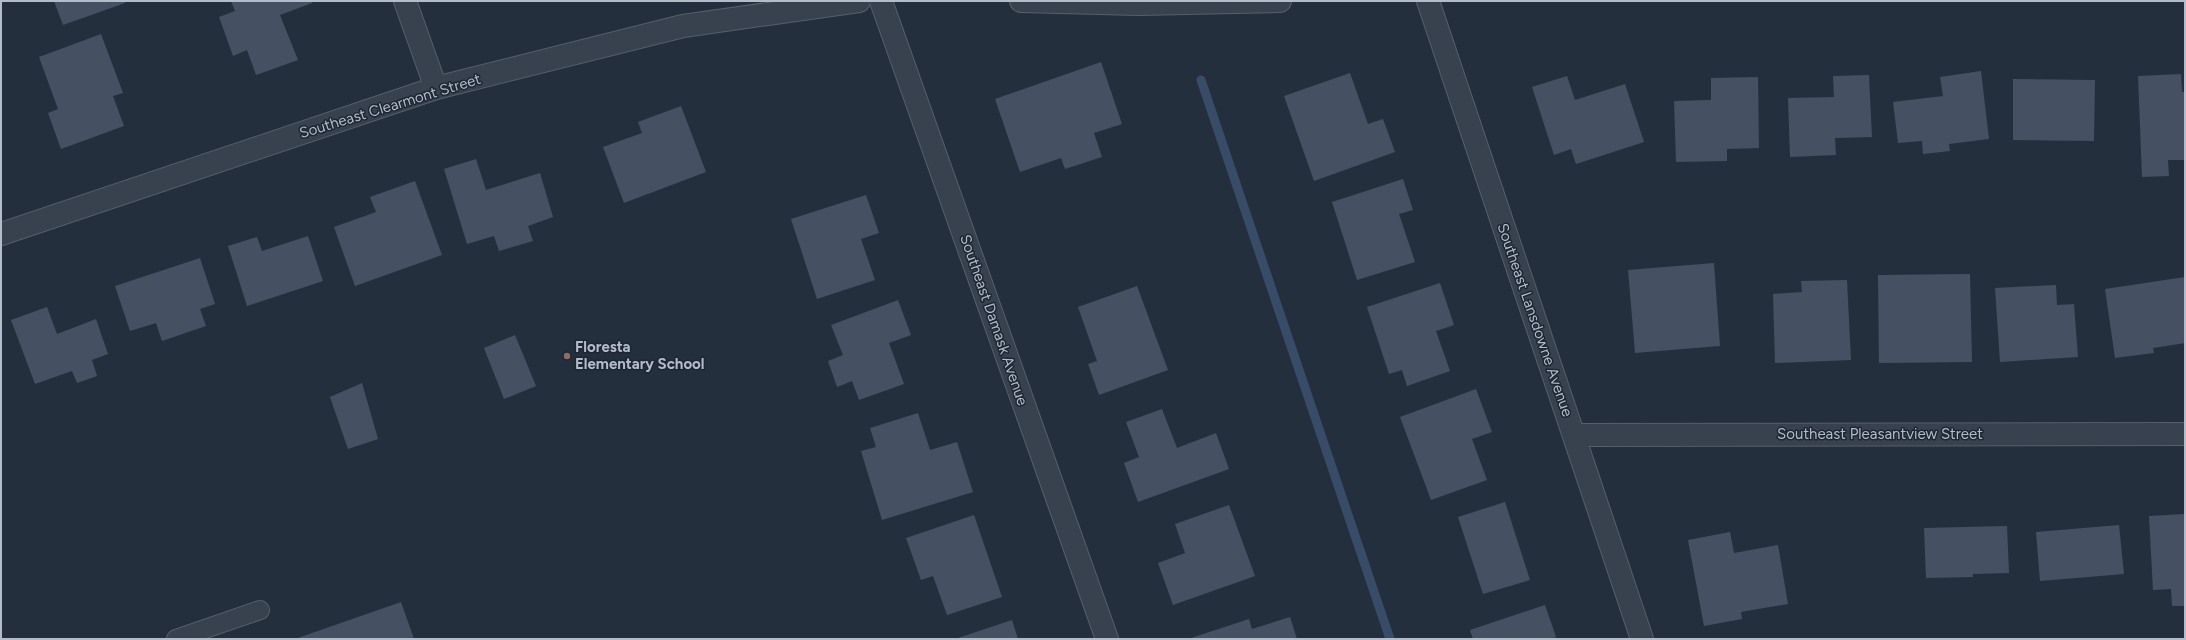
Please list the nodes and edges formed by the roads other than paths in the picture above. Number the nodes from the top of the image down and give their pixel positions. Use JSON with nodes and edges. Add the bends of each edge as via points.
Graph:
{"nodes":[{"id":1,"x":405,"y":1,"type":"edge"},
{"id":2,"x":859,"y":1,"type":"edge"},
{"id":3,"x":882,"y":1,"type":"edge"},
{"id":4,"x":1021,"y":1,"type":"edge"},
{"id":5,"x":1280,"y":1,"type":"edge"},
{"id":6,"x":1428,"y":1,"type":"edge"},
{"id":7,"x":436,"y":88,"type":"junction"},
{"id":8,"x":3,"y":227,"type":"edge"},
{"id":9,"x":2185,"y":434,"type":"edge"},
{"id":10,"x":1574,"y":435,"type":"junction"},
{"id":11,"x":260,"y":610,"type":"dead end"},
{"id":12,"x":176,"y":639,"type":"edge"},
{"id":13,"x":1106,"y":639,"type":"edge"},
{"id":14,"x":1642,"y":639,"type":"edge"}],
"edges":[{"from":1,"to":7,"type":"street"},
{"from":2,"to":7,"type":"street","name":"Southeast Clearmont Street","via":[[683,26]]},
{"from":3,"to":13,"type":"street","name":"Southeast Damask Avenue"},
{"from":4,"to":5,"type":"street","via":[[1138,4]]},
{"from":6,"to":10,"type":"street","name":"Southeast Lansdowne Avenue"},
{"from":7,"to":8,"type":"street","name":"Southeast Clearmont Street"},
{"from":9,"to":10,"type":"street","name":"Southeast Pleasantview Street"},
{"from":10,"to":14,"type":"street","name":"Southeast Lansdowne Avenue"},
{"from":11,"to":12,"type":"lane"}]}
